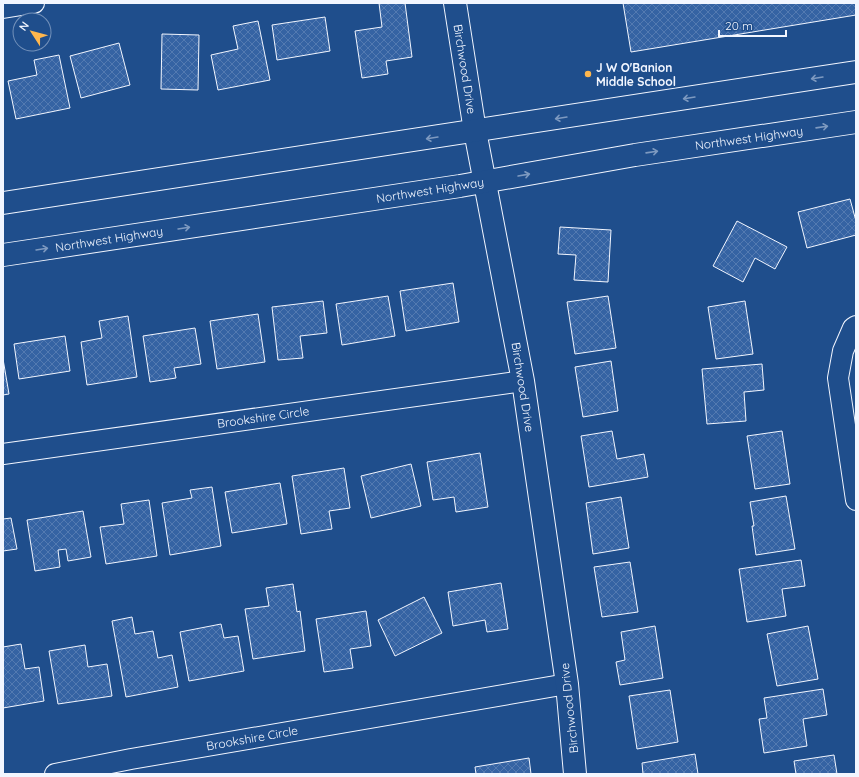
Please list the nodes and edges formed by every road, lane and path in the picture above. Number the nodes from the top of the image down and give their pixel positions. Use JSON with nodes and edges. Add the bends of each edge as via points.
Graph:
{"nodes":[{"id":1,"x":34,"y":3,"type":"edge"},
{"id":2,"x":455,"y":3,"type":"edge"},
{"id":3,"x":3,"y":8,"type":"edge"},
{"id":4,"x":856,"y":72,"type":"edge"},
{"id":5,"x":856,"y":122,"type":"edge"},
{"id":6,"x":475,"y":131,"type":"junction"},
{"id":7,"x":486,"y":182,"type":"junction"},
{"id":8,"x":3,"y":203,"type":"edge"},
{"id":9,"x":3,"y":255,"type":"edge"},
{"id":10,"x":856,"y":326,"type":"edge"},
{"id":11,"x":523,"y":381,"type":"junction"},
{"id":12,"x":3,"y":454,"type":"edge"},
{"id":13,"x":856,"y":500,"type":"edge"},
{"id":14,"x":568,"y":684,"type":"junction"},
{"id":15,"x":55,"y":774,"type":"edge"},
{"id":16,"x":575,"y":774,"type":"edge"}],
"edges":[{"from":1,"to":3,"type":"street"},
{"from":2,"to":6,"type":"main road","name":"Birchwood Drive"},
{"from":4,"to":6,"type":"main road","one_way":true},
{"from":7,"to":5,"type":"main road","name":"Northwest Highway","one_way":true,"via":[[635,155]]},
{"from":6,"to":7,"type":"main road","name":"Birchwood Drive"},
{"from":6,"to":8,"type":"main road","one_way":true},
{"from":9,"to":7,"type":"main road","name":"Northwest Highway","one_way":true},
{"from":7,"to":11,"type":"main road","name":"Birchwood Drive"},
{"from":10,"to":13,"type":"street","via":[[843,351],[838,378]]},
{"from":11,"to":12,"type":"street","name":"Brookshire Circle"},
{"from":11,"to":14,"type":"main road","name":"Birchwood Drive"},
{"from":14,"to":15,"type":"street","name":"Brookshire Circle","via":[[131,758]]},
{"from":14,"to":16,"type":"main road","name":"Birchwood Drive"}]}
